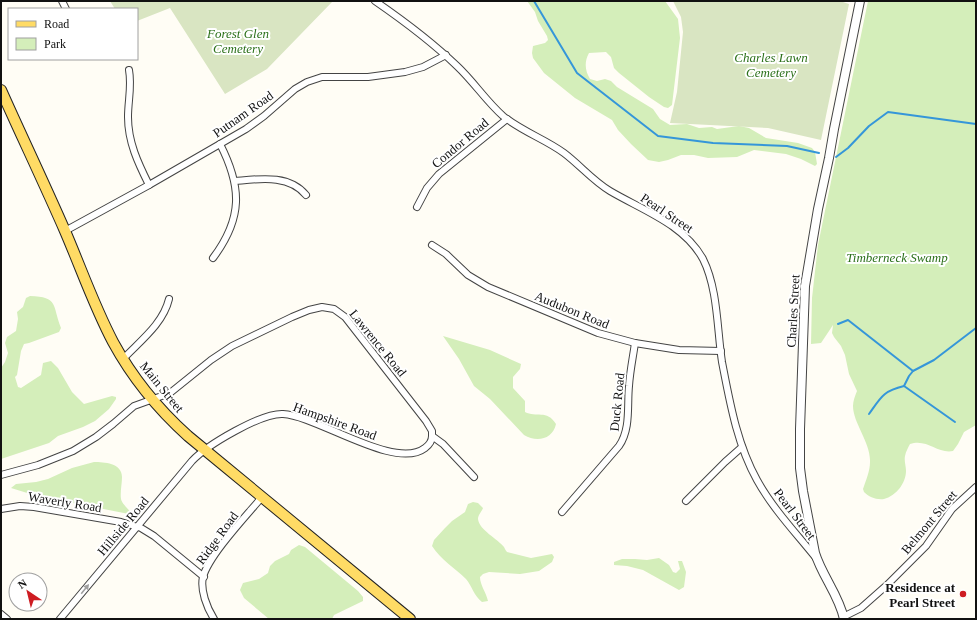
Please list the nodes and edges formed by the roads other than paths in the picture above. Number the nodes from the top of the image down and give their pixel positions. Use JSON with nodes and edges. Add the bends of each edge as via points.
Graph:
{"nodes":[{"id":1,"x":375,"y":1,"type":"edge"},
{"id":2,"x":860,"y":1,"type":"edge"},
{"id":3,"x":446,"y":55,"type":"junction"},
{"id":4,"x":129,"y":70,"type":"dead end"},
{"id":5,"x":1,"y":90,"type":"edge"},
{"id":6,"x":507,"y":119,"type":"junction"},
{"id":7,"x":220,"y":144,"type":"junction"},
{"id":8,"x":235,"y":181,"type":"junction"},
{"id":9,"x":149,"y":185,"type":"junction"},
{"id":10,"x":306,"y":194,"type":"dead end"},
{"id":11,"x":418,"y":207,"type":"dead end"},
{"id":12,"x":65,"y":231,"type":"junction"},
{"id":13,"x":432,"y":245,"type":"dead end"},
{"id":14,"x":213,"y":258,"type":"dead end"},
{"id":15,"x":169,"y":299,"type":"dead end"},
{"id":16,"x":635,"y":343,"type":"junction"},
{"id":17,"x":721,"y":351,"type":"junction"},
{"id":18,"x":123,"y":359,"type":"junction"},
{"id":19,"x":152,"y":399,"type":"junction"},
{"id":20,"x":432,"y":436,"type":"junction"},
{"id":21,"x":742,"y":447,"type":"junction"},
{"id":22,"x":205,"y":450,"type":"junction"},
{"id":23,"x":1,"y":475,"type":"edge"},
{"id":24,"x":474,"y":477,"type":"dead end"},
{"id":25,"x":976,"y":488,"type":"edge"},
{"id":26,"x":262,"y":497,"type":"junction"},
{"id":27,"x":686,"y":501,"type":"dead end"},
{"id":28,"x":1,"y":509,"type":"edge"},
{"id":29,"x":562,"y":512,"type":"dead end"},
{"id":30,"x":137,"y":526,"type":"junction"},
{"id":31,"x":818,"y":561,"type":"junction"},
{"id":32,"x":204,"y":577,"type":"junction"},
{"id":33,"x":1,"y":614,"type":"edge"},
{"id":34,"x":845,"y":618,"type":"edge"},
{"id":35,"x":7,"y":619,"type":"edge"},
{"id":36,"x":60,"y":619,"type":"edge"},
{"id":37,"x":214,"y":619,"type":"edge"},
{"id":38,"x":410,"y":619,"type":"edge"}],
"edges":[{"from":1,"to":3,"type":"street","name":"Pearl Street"},
{"from":2,"to":31,"type":"street","name":"Charles Street","via":[[818,208],[805,286],[800,468],[804,500]]},
{"from":3,"to":6,"type":"street","name":"Pearl Street"},
{"from":3,"to":7,"type":"street","name":"Putnam Road","via":[[423,68],[405,72],[368,77],[322,77],[312,80],[295,89],[255,123]]},
{"from":4,"to":9,"type":"street","via":[[131,84],[128,116],[131,140]]},
{"from":5,"to":12,"type":"main road","name":"Main Street"},
{"from":6,"to":11,"type":"street","name":"Condor Road","via":[[438,174],[427,188]]},
{"from":6,"to":17,"type":"street","name":"Pearl Street","via":[[560,150],[602,186],[666,223],[690,241],[708,272]]},
{"from":7,"to":8,"type":"street"},
{"from":7,"to":9,"type":"street","name":"Putnam Road"},
{"from":8,"to":10,"type":"street","via":[[277,180],[293,184]]},
{"from":8,"to":14,"type":"street","via":[[236,204],[232,223]]},
{"from":9,"to":12,"type":"street","name":"Putnam Road"},
{"from":12,"to":18,"type":"main road","name":"Main Street","via":[[103,322]]},
{"from":13,"to":16,"type":"street","name":"Audubon Road","via":[[488,288],[598,332]]},
{"from":15,"to":18,"type":"street","via":[[166,310],[159,320]]},
{"from":16,"to":17,"type":"street","name":"Audubon Road","via":[[679,350]]},
{"from":16,"to":29,"type":"street","name":"Duck Road","via":[[624,438]]},
{"from":17,"to":21,"type":"street","name":"Pearl Street","via":[[731,407]]},
{"from":18,"to":19,"type":"main road","name":"Main Street"},
{"from":19,"to":20,"type":"street","name":"Lawrence Road","via":[[170,393],[211,360],[241,341],[309,310],[327,307],[340,313],[358,332],[430,427]]},
{"from":19,"to":22,"type":"main road","name":"Main Street"},
{"from":19,"to":23,"type":"street","name":"Lawrence Road","via":[[134,406],[96,437],[73,451],[38,465]]},
{"from":20,"to":22,"type":"street","name":"Hampshire Road","via":[[431,442],[420,452],[397,453],[362,443],[294,417],[278,414],[252,423]]},
{"from":20,"to":24,"type":"street","name":"Lawrence Road"},
{"from":21,"to":27,"type":"street"},
{"from":21,"to":31,"type":"street","name":"Pearl Street","via":[[766,494]]},
{"from":22,"to":26,"type":"main road","name":"Main Street"},
{"from":22,"to":30,"type":"street","name":"Hillside Road","via":[[192,461]]},
{"from":25,"to":34,"type":"street","name":"Belmont Street","via":[[952,509],[926,546],[887,585],[861,608]]},
{"from":26,"to":32,"type":"street","name":"Ridge Road","via":[[213,558]]},
{"from":26,"to":38,"type":"main road","name":"Main Street"},
{"from":28,"to":30,"type":"street","name":"Waverly Road","via":[[34,507]]},
{"from":30,"to":32,"type":"street","name":"Waverly Road","via":[[154,536]]},
{"from":36,"to":30,"type":"street","name":"Hillside Road","one_way":true},
{"from":31,"to":34,"type":"street","name":"Charles Street"},
{"from":32,"to":37,"type":"street","name":"Ridge Road","via":[[206,602]]},
{"from":33,"to":35,"type":"street"}]}
